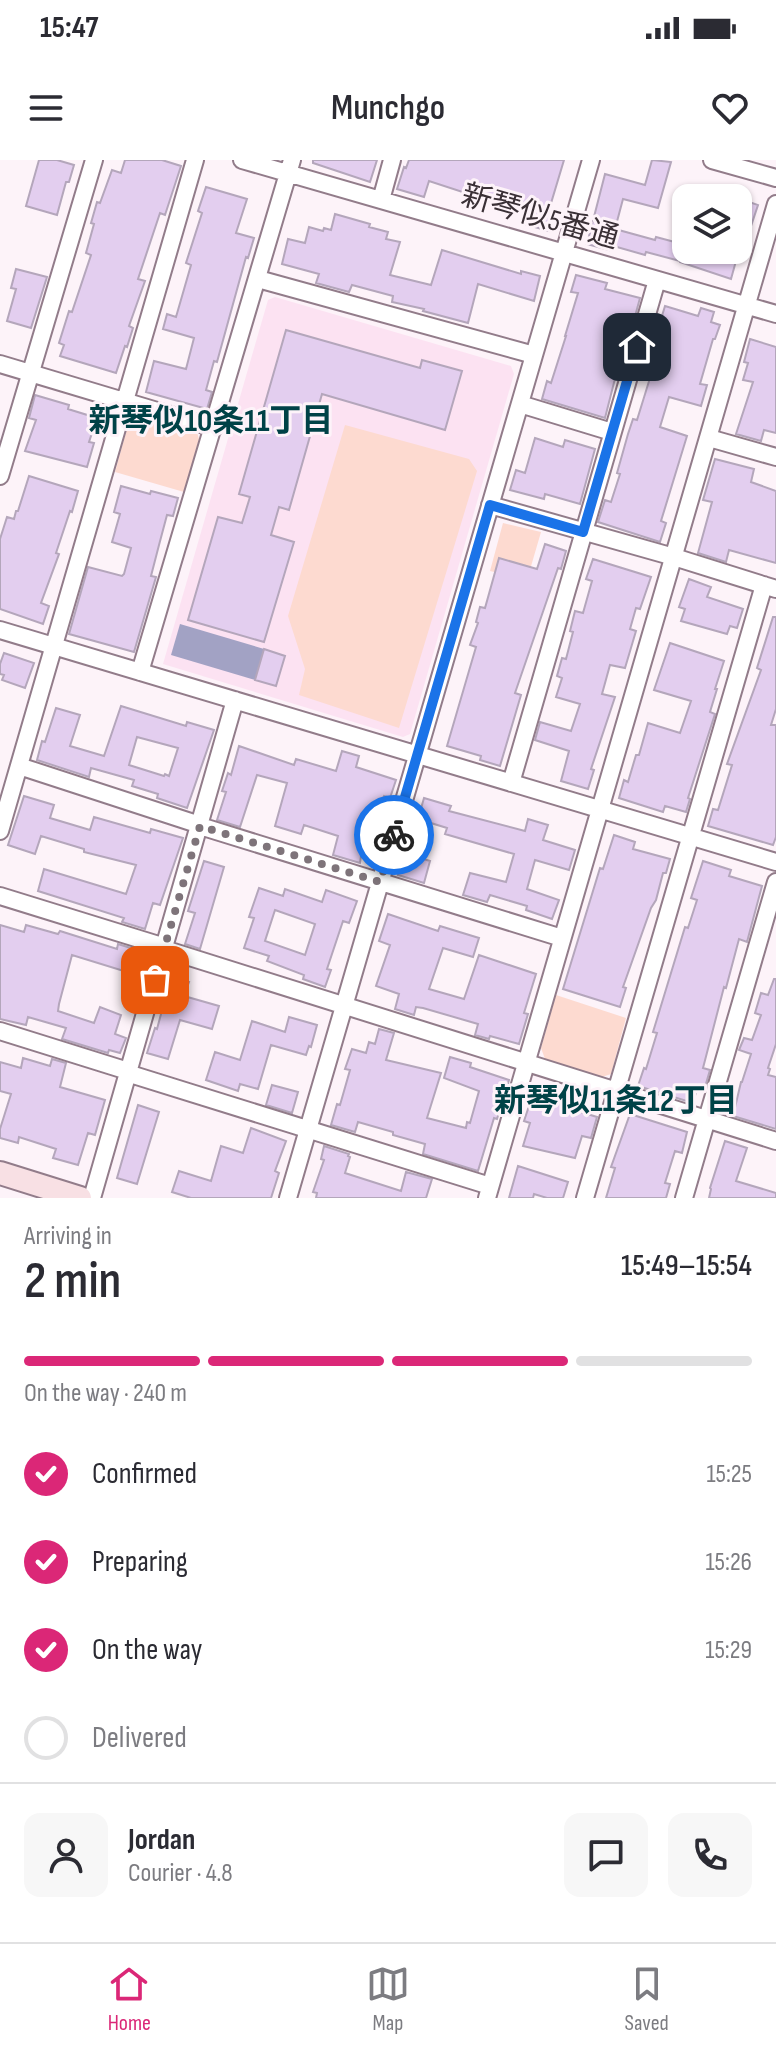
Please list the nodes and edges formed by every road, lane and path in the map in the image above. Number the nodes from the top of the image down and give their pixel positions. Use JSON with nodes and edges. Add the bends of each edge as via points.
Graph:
{"nodes":[{"id":1,"x":94,"y":160,"type":"edge"},
{"id":2,"x":195,"y":160,"type":"edge"},
{"id":3,"x":242,"y":160,"type":"edge"},
{"id":4,"x":392,"y":160,"type":"edge"},
{"id":5,"x":591,"y":160,"type":"edge"},
{"id":6,"x":712,"y":160,"type":"edge"},
{"id":7,"x":290,"y":167,"type":"edge"},
{"id":8,"x":776,"y":178,"type":"edge"},
{"id":9,"x":381,"y":200,"type":"junction"},
{"id":10,"x":776,"y":204,"type":"edge"},
{"id":11,"x":564,"y":253,"type":"junction"},
{"id":12,"x":258,"y":279,"type":"junction"},
{"id":13,"x":657,"y":280,"type":"junction"},
{"id":14,"x":747,"y":306,"type":"junction"},
{"id":15,"x":776,"y":314,"type":"edge"},
{"id":16,"x":534,"y":355,"type":"junction"},
{"id":17,"x":0,"y":364,"type":"edge"},
{"id":18,"x":31,"y":373,"type":"junction"},
{"id":19,"x":124,"y":401,"type":"junction"},
{"id":20,"x":520,"y":404,"type":"junction"},
{"id":21,"x":214,"y":428,"type":"junction"},
{"id":22,"x":612,"y":432,"type":"junction"},
{"id":23,"x":709,"y":438,"type":"junction"},
{"id":24,"x":776,"y":457,"type":"edge"},
{"id":25,"x":0,"y":476,"type":"edge"},
{"id":26,"x":490,"y":505,"type":"junction"},
{"id":27,"x":583,"y":532,"type":"junction"},
{"id":28,"x":674,"y":557,"type":"junction"},
{"id":29,"x":770,"y":587,"type":"edge"},
{"id":30,"x":0,"y":630,"type":"edge"},
{"id":31,"x":54,"y":646,"type":"junction"},
{"id":32,"x":140,"y":672,"type":"junction"},
{"id":33,"x":235,"y":700,"type":"junction"},
{"id":34,"x":417,"y":755,"type":"junction"},
{"id":35,"x":19,"y":766,"type":"junction"},
{"id":36,"x":511,"y":783,"type":"junction"},
{"id":37,"x":600,"y":809,"type":"junction"},
{"id":38,"x":200,"y":826,"type":"junction"},
{"id":39,"x":0,"y":831,"type":"edge"},
{"id":40,"x":691,"y":837,"type":"junction"},
{"id":41,"x":776,"y":862,"type":"edge"},
{"id":42,"x":380,"y":882,"type":"junction"},
{"id":43,"x":776,"y":882,"type":"edge"},
{"id":44,"x":0,"y":896,"type":"edge"},
{"id":45,"x":562,"y":938,"type":"junction"},
{"id":46,"x":164,"y":948,"type":"junction"},
{"id":47,"x":344,"y":1007,"type":"junction"},
{"id":48,"x":0,"y":1031,"type":"edge"},
{"id":49,"x":527,"y":1063,"type":"junction"},
{"id":50,"x":128,"y":1072,"type":"junction"},
{"id":51,"x":615,"y":1091,"type":"junction"},
{"id":52,"x":707,"y":1120,"type":"junction"},
{"id":53,"x":308,"y":1130,"type":"junction"},
{"id":54,"x":776,"y":1141,"type":"edge"},
{"id":55,"x":0,"y":1173,"type":"edge"},
{"id":56,"x":489,"y":1192,"type":"edge"},
{"id":57,"x":80,"y":1198,"type":"edge"},
{"id":58,"x":92,"y":1198,"type":"edge"},
{"id":59,"x":288,"y":1198,"type":"edge"},
{"id":60,"x":585,"y":1198,"type":"edge"},
{"id":61,"x":684,"y":1198,"type":"edge"}],
"edges":[{"from":1,"to":18,"type":"street"},
{"from":2,"to":19,"type":"street"},
{"from":3,"to":7,"type":"street","name":"新琴似5番通"},
{"from":4,"to":9,"type":"street"},
{"from":5,"to":11,"type":"street"},
{"from":6,"to":8,"type":"street"},
{"from":7,"to":9,"type":"street","name":"新琴似5番通"},
{"from":7,"to":12,"type":"street"},
{"from":9,"to":11,"type":"street","name":"新琴似5番通"},
{"from":10,"to":14,"type":"street"},
{"from":11,"to":13,"type":"street","name":"新琴似5番通"},
{"from":11,"to":16,"type":"street"},
{"from":12,"to":16,"type":"street"},
{"from":12,"to":21,"type":"street"},
{"from":13,"to":14,"type":"street","name":"新琴似5番通"},
{"from":13,"to":22,"type":"street"},
{"from":14,"to":15,"type":"street","name":"新琴似5番通"},
{"from":14,"to":23,"type":"street"},
{"from":16,"to":20,"type":"street"},
{"from":17,"to":18,"type":"street"},
{"from":18,"to":19,"type":"street"},
{"from":18,"to":25,"type":"street"},
{"from":19,"to":21,"type":"street"},
{"from":19,"to":31,"type":"street"},
{"from":20,"to":22,"type":"street"},
{"from":20,"to":26,"type":"street"},
{"from":21,"to":32,"type":"street"},
{"from":22,"to":27,"type":"street"},
{"from":23,"to":24,"type":"street"},
{"from":23,"to":28,"type":"street"},
{"from":26,"to":27,"type":"street"},
{"from":26,"to":34,"type":"street"},
{"from":27,"to":28,"type":"street"},
{"from":27,"to":36,"type":"street"},
{"from":28,"to":29,"type":"street"},
{"from":28,"to":37,"type":"street"},
{"from":29,"to":40,"type":"street"},
{"from":30,"to":31,"type":"street"},
{"from":31,"to":32,"type":"street"},
{"from":31,"to":35,"type":"street"},
{"from":32,"to":33,"type":"street"},
{"from":33,"to":34,"type":"street"},
{"from":33,"to":38,"type":"street"},
{"from":34,"to":36,"type":"street"},
{"from":34,"to":42,"type":"street"},
{"from":35,"to":38,"type":"street"},
{"from":35,"to":39,"type":"street"},
{"from":36,"to":37,"type":"street"},
{"from":37,"to":40,"type":"street"},
{"from":37,"to":45,"type":"street"},
{"from":38,"to":42,"type":"street"},
{"from":38,"to":46,"type":"street"},
{"from":40,"to":41,"type":"street"},
{"from":40,"to":51,"type":"street"},
{"from":42,"to":45,"type":"street"},
{"from":42,"to":47,"type":"street"},
{"from":43,"to":52,"type":"street"},
{"from":44,"to":46,"type":"street"},
{"from":45,"to":49,"type":"street"},
{"from":46,"to":47,"type":"street"},
{"from":46,"to":50,"type":"street"},
{"from":47,"to":49,"type":"street"},
{"from":47,"to":53,"type":"street"},
{"from":48,"to":50,"type":"street"},
{"from":49,"to":51,"type":"street"},
{"from":49,"to":56,"type":"street"},
{"from":50,"to":53,"type":"street"},
{"from":50,"to":58,"type":"street"},
{"from":51,"to":52,"type":"street"},
{"from":51,"to":60,"type":"street"},
{"from":52,"to":54,"type":"street"},
{"from":52,"to":61,"type":"street"},
{"from":53,"to":56,"type":"street"},
{"from":53,"to":59,"type":"street"},
{"from":55,"to":57,"type":"street"}]}
